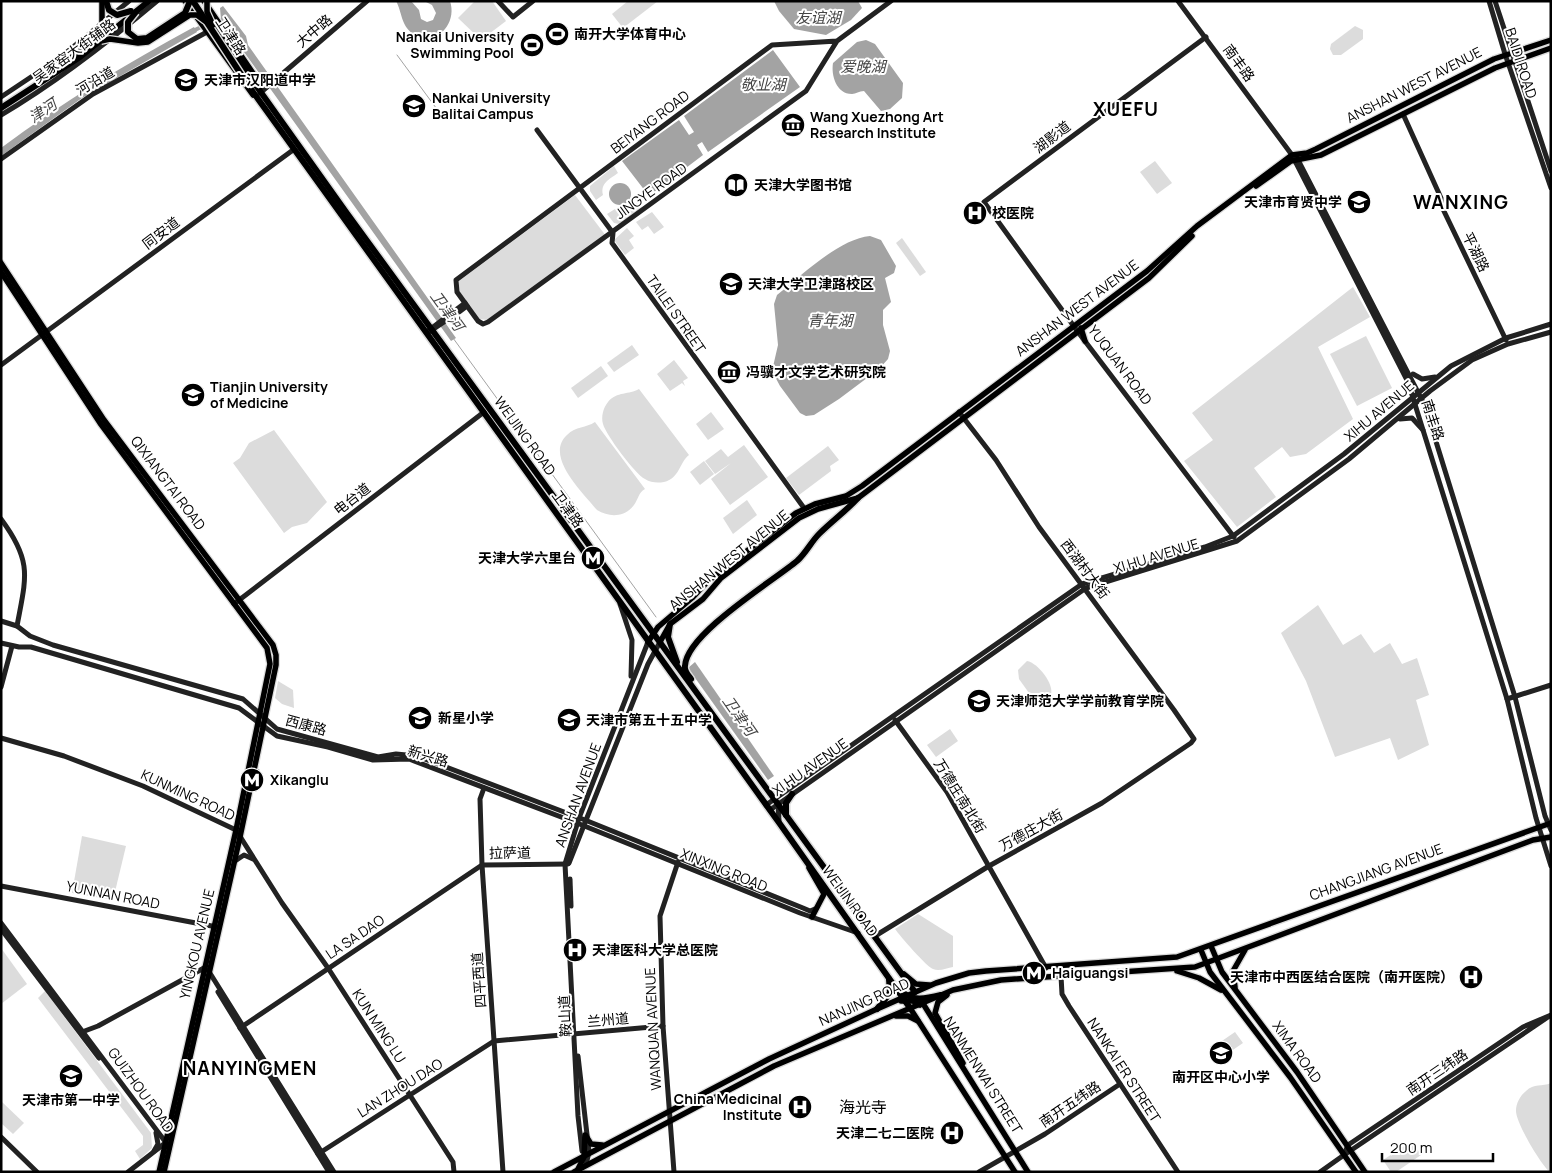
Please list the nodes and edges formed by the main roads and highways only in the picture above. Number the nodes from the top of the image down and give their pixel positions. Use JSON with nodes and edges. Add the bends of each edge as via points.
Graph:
{"nodes":[{"id":1,"x":102,"y":1,"type":"edge"},
{"id":2,"x":106,"y":1,"type":"edge"},
{"id":3,"x":142,"y":1,"type":"edge"},
{"id":4,"x":148,"y":1,"type":"edge"},
{"id":5,"x":185,"y":1,"type":"edge"},
{"id":6,"x":191,"y":1,"type":"edge"},
{"id":7,"x":197,"y":1,"type":"edge"},
{"id":8,"x":206,"y":1,"type":"edge"},
{"id":9,"x":134,"y":11,"type":"junction"},
{"id":10,"x":209,"y":28,"type":"junction"},
{"id":11,"x":1551,"y":40,"type":"edge"},
{"id":12,"x":98,"y":41,"type":"junction"},
{"id":13,"x":1551,"y":48,"type":"edge"},
{"id":14,"x":251,"y":84,"type":"junction"},
{"id":15,"x":260,"y":93,"type":"junction"},
{"id":16,"x":1,"y":103,"type":"edge"},
{"id":17,"x":263,"y":106,"type":"junction"},
{"id":18,"x":1,"y":108,"type":"edge"},
{"id":19,"x":1295,"y":157,"type":"junction"},
{"id":20,"x":1,"y":263,"type":"edge"},
{"id":21,"x":1,"y":272,"type":"edge"},
{"id":22,"x":1086,"y":317,"type":"junction"},
{"id":23,"x":433,"y":328,"type":"junction"},
{"id":24,"x":1080,"y":332,"type":"junction"},
{"id":25,"x":45,"y":333,"type":"junction"},
{"id":26,"x":1086,"y":341,"type":"road end"},
{"id":27,"x":858,"y":498,"type":"junction"},
{"id":28,"x":670,"y":624,"type":"junction"},
{"id":29,"x":653,"y":633,"type":"junction"},
{"id":30,"x":648,"y":642,"type":"junction"},
{"id":31,"x":660,"y":642,"type":"junction"},
{"id":32,"x":684,"y":676,"type":"junction"},
{"id":33,"x":710,"y":713,"type":"junction"},
{"id":34,"x":262,"y":717,"type":"junction"},
{"id":35,"x":257,"y":722,"type":"joint"},
{"id":36,"x":263,"y":727,"type":"joint"},
{"id":37,"x":791,"y":791,"type":"road end"},
{"id":38,"x":776,"y":802,"type":"joint"},
{"id":39,"x":788,"y":819,"type":"junction"},
{"id":40,"x":1550,"y":823,"type":"edge"},
{"id":41,"x":1551,"y":836,"type":"edge"},
{"id":42,"x":808,"y":863,"type":"junction"},
{"id":43,"x":812,"y":917,"type":"road end"},
{"id":44,"x":216,"y":927,"type":"junction"},
{"id":45,"x":1249,"y":947,"type":"junction"},
{"id":46,"x":1212,"y":948,"type":"junction"},
{"id":47,"x":1201,"y":950,"type":"junction"},
{"id":48,"x":1183,"y":956,"type":"junction"},
{"id":49,"x":1209,"y":961,"type":"junction"},
{"id":50,"x":1173,"y":970,"type":"junction"},
{"id":51,"x":206,"y":971,"type":"junction"},
{"id":52,"x":901,"y":972,"type":"junction"},
{"id":53,"x":886,"y":974,"type":"junction"},
{"id":54,"x":936,"y":983,"type":"junction"},
{"id":55,"x":953,"y":990,"type":"junction"},
{"id":56,"x":1238,"y":994,"type":"junction"},
{"id":57,"x":941,"y":995,"type":"joint"},
{"id":58,"x":1228,"y":995,"type":"junction"},
{"id":59,"x":905,"y":998,"type":"junction"},
{"id":60,"x":917,"y":1001,"type":"junction"},
{"id":61,"x":878,"y":1008,"type":"junction"},
{"id":62,"x":882,"y":1020,"type":"junction"},
{"id":63,"x":920,"y":1022,"type":"junction"},
{"id":64,"x":967,"y":1074,"type":"junction"},
{"id":65,"x":166,"y":1144,"type":"junction"},
{"id":66,"x":606,"y":1144,"type":"junction"},
{"id":67,"x":585,"y":1155,"type":"junction"},
{"id":68,"x":586,"y":1169,"type":"edge"},
{"id":69,"x":159,"y":1172,"type":"edge"},
{"id":70,"x":164,"y":1172,"type":"edge"},
{"id":71,"x":554,"y":1172,"type":"edge"},
{"id":72,"x":574,"y":1172,"type":"edge"},
{"id":73,"x":1015,"y":1172,"type":"edge"},
{"id":74,"x":1028,"y":1172,"type":"edge"},
{"id":75,"x":1356,"y":1172,"type":"edge"},
{"id":76,"x":1365,"y":1172,"type":"edge"}],
"edges":[{"from":1,"to":12,"type":"main road","bridge":true,"via":[[102,28]]},
{"from":2,"to":9,"type":"highway","bridge":true,"via":[[116,16]]},
{"from":3,"to":9,"type":"highway"},
{"from":4,"to":9,"type":"highway"},
{"from":5,"to":10,"type":"main road","via":[[198,20]]},
{"from":6,"to":9,"type":"highway","bridge":true,"via":[[185,13],[143,39],[134,38],[128,32],[128,22]]},
{"from":6,"to":10,"type":"highway","name":"卫津路","bridge":true},
{"from":7,"to":10,"type":"highway","name":"卫津路","bridge":true},
{"from":8,"to":10,"type":"main road","bridge":true},
{"from":8,"to":15,"type":"main road","via":[[257,79]]},
{"from":9,"to":12,"type":"highway","bridge":true},
{"from":10,"to":12,"type":"main road","bridge":true,"via":[[201,17],[192,14],[148,42]]},
{"from":10,"to":14,"type":"highway","name":"卫津路","bridge":true},
{"from":10,"to":17,"type":"main road","via":[[247,89]]},
{"from":11,"to":19,"type":"main road","name":"ANSHAN WEST AVENUE","via":[[1508,53]]},
{"from":12,"to":16,"type":"highway"},
{"from":12,"to":18,"type":"highway","via":[[60,71]]},
{"from":13,"to":19,"type":"main road","name":"ANSHAN WEST AVENUE","via":[[1510,61],[1321,155]]},
{"from":14,"to":15,"type":"highway","name":"WEIJING ROAD"},
{"from":14,"to":17,"type":"highway","name":"WEIJING ROAD"},
{"from":15,"to":23,"type":"highway","name":"WEIJING ROAD"},
{"from":17,"to":23,"type":"highway","name":"WEIJING ROAD","via":[[293,150]]},
{"from":19,"to":22,"type":"main road","name":"ANSHAN WEST AVENUE","via":[[1197,226],[1151,268]]},
{"from":19,"to":24,"type":"main road","name":"ANSHAN WEST AVENUE","via":[[1197,231],[1150,278]]},
{"from":20,"to":25,"type":"main road","name":"QIXIANGTAI ROAD"},
{"from":21,"to":25,"type":"main road","name":"QIXIANGTAI ROAD"},
{"from":22,"to":24,"type":"main road"},
{"from":22,"to":29,"type":"main road","name":"ANSHAN WEST AVENUE","via":[[853,492],[804,508],[708,581]]},
{"from":23,"to":29,"type":"highway","name":"WEIJING ROAD"},
{"from":23,"to":30,"type":"highway","name":"卫津路","via":[[484,412]]},
{"from":24,"to":26,"type":"main road"},
{"from":24,"to":27,"type":"main road","name":"ANSHAN WEST AVENUE"},
{"from":25,"to":34,"type":"main road","name":"QIXIANGTAI ROAD","via":[[100,423],[237,602],[267,648],[270,664]]},
{"from":27,"to":28,"type":"main road","name":"ANSHAN WEST AVENUE","via":[[818,509],[800,518],[722,578],[704,599]]},
{"from":27,"to":33,"type":"highway","via":[[818,534],[797,560],[710,627],[691,650],[684,668]]},
{"from":28,"to":31,"type":"main road","name":"ANSHAN WEST AVENUE"},
{"from":28,"to":32,"type":"highway","via":[[669,640]]},
{"from":29,"to":30,"type":"main road","name":"ANSHAN WEST AVENUE"},
{"from":29,"to":31,"type":"highway","name":"WEIJING ROAD"},
{"from":30,"to":42,"type":"highway","name":"WEIJIN ROAD"},
{"from":31,"to":32,"type":"highway","name":"WEIJING ROAD"},
{"from":32,"to":33,"type":"highway","name":"WEIJING ROAD"},
{"from":33,"to":38,"type":"highway","name":"WEIJING ROAD"},
{"from":34,"to":35,"type":"main road","name":"QIXIANGTAI ROAD"},
{"from":34,"to":36,"type":"main road","name":"QIXIANGTAI ROAD"},
{"from":35,"to":44,"type":"main road","name":"YINGKOU AVENUE"},
{"from":36,"to":44,"type":"main road","name":"YINGKOU AVENUE","via":[[240,837]]},
{"from":37,"to":39,"type":"highway","via":[[785,806]]},
{"from":38,"to":39,"type":"highway","name":"WEIJIN ROAD"},
{"from":39,"to":52,"type":"highway","name":"WEIJIN ROAD"},
{"from":40,"to":46,"type":"main road","name":"CHANGJIANG AVENUE"},
{"from":41,"to":45,"type":"main road","name":"CHANGJIANG AVENUE"},
{"from":42,"to":43,"type":"main road","via":[[811,875],[824,894]]},
{"from":42,"to":53,"type":"highway","name":"WEIJIN ROAD"},
{"from":44,"to":51,"type":"main road","name":"YINGKOU AVENUE"},
{"from":45,"to":49,"type":"main road","name":"CHANGJIANG AVENUE"},
{"from":45,"to":56,"type":"main road","via":[[1233,971]]},
{"from":46,"to":47,"type":"main road","name":"NANJING ROAD"},
{"from":46,"to":49,"type":"main road","name":"XIMA ROAD"},
{"from":47,"to":48,"type":"main road","name":"NANJING ROAD"},
{"from":47,"to":49,"type":"main road","name":"XIMA ROAD"},
{"from":48,"to":49,"type":"main road"},
{"from":48,"to":54,"type":"main road","name":"NANJING ROAD","via":[[976,972]]},
{"from":49,"to":50,"type":"main road"},
{"from":49,"to":56,"type":"main road","name":"XIMA ROAD"},
{"from":49,"to":58,"type":"main road","name":"XIMA ROAD","via":[[1215,979]]},
{"from":50,"to":55,"type":"main road","via":[[1001,980]]},
{"from":50,"to":58,"type":"main road","via":[[1205,981]]},
{"from":51,"to":65,"type":"main road","name":"YINGKOU AVENUE"},
{"from":51,"to":65,"type":"main road","name":"YINGKOU AVENUE","via":[[182,1091]]},
{"from":52,"to":54,"type":"main road","via":[[920,985]]},
{"from":52,"to":60,"type":"highway","name":"WEIJIN ROAD"},
{"from":53,"to":59,"type":"highway","name":"WEIJIN ROAD"},
{"from":53,"to":61,"type":"highway","via":[[890,993]]},
{"from":54,"to":60,"type":"main road","name":"NANJING ROAD"},
{"from":55,"to":57,"type":"main road"},
{"from":55,"to":64,"type":"main road","via":[[938,1002],[936,1013]]},
{"from":56,"to":76,"type":"main road","name":"XIMA ROAD","via":[[1297,1072]]},
{"from":57,"to":60,"type":"highway"},
{"from":58,"to":75,"type":"main road","name":"XIMA ROAD"},
{"from":59,"to":60,"type":"highway","name":"WEIJIN ROAD"},
{"from":59,"to":60,"type":"highway"},
{"from":59,"to":61,"type":"main road","name":"NANJING ROAD"},
{"from":60,"to":62,"type":"main road","name":"NANJING ROAD"},
{"from":60,"to":63,"type":"main road","name":"NANMENWAI STREET"},
{"from":60,"to":64,"type":"main road","name":"NANMENWAI STREET","via":[[931,1015]]},
{"from":61,"to":66,"type":"main road","name":"NANJING ROAD"},
{"from":62,"to":63,"type":"main road","via":[[905,1015]]},
{"from":62,"to":68,"type":"main road","name":"NANJING ROAD","via":[[774,1066],[670,1120]]},
{"from":63,"to":73,"type":"main road","name":"NANMENWAI STREET"},
{"from":64,"to":74,"type":"main road","name":"NANMENWAI STREET"},
{"from":65,"to":69,"type":"main road","name":"YINGKOU AVENUE"},
{"from":65,"to":70,"type":"main road","name":"YINGKOU AVENUE"},
{"from":66,"to":67,"type":"main road","name":"NANJING ROAD"},
{"from":66,"to":67,"type":"main road","via":[[593,1145],[586,1135]]},
{"from":67,"to":71,"type":"main road","name":"NANJING ROAD"},
{"from":67,"to":72,"type":"main road"},
{"from":68,"to":72,"type":"main road","name":"NANJING ROAD"}]}
